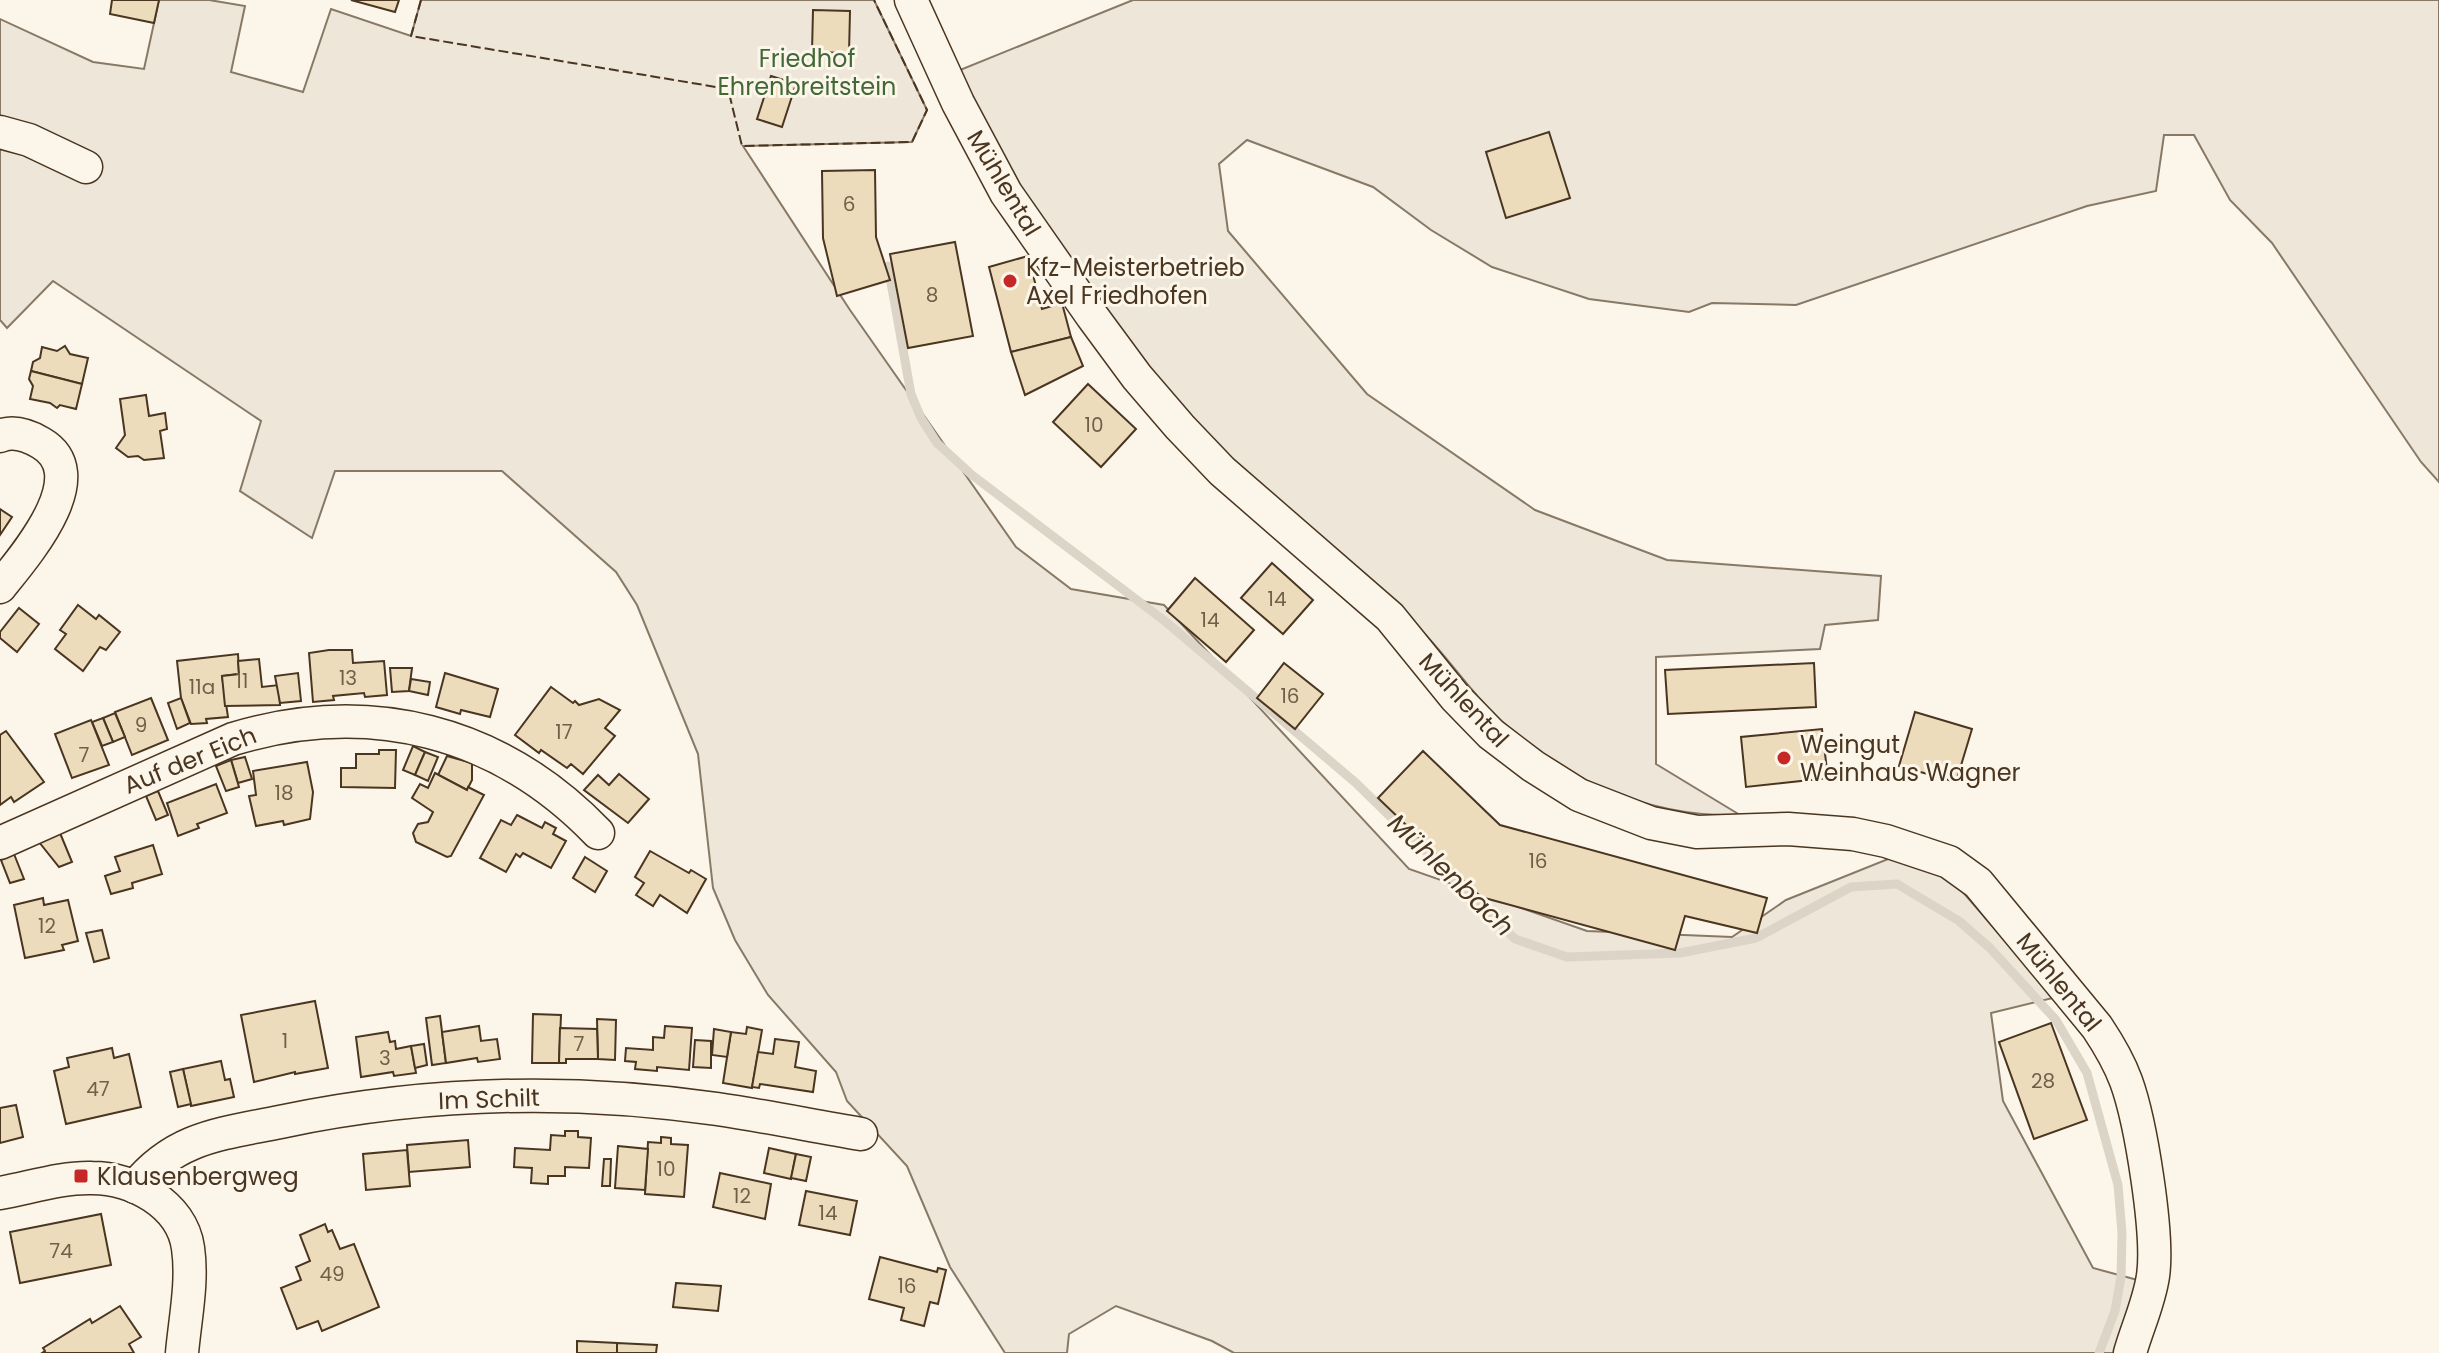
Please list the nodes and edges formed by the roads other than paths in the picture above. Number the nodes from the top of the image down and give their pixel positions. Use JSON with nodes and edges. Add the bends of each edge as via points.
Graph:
{"nodes":[{"id":1,"x":911,"y":0,"type":"edge"},
{"id":2,"x":0,"y":132,"type":"edge"},
{"id":3,"x":86,"y":167,"type":"dead end"},
{"id":4,"x":0,"y":436,"type":"edge"},
{"id":5,"x":0,"y":587,"type":"edge"},
{"id":6,"x":598,"y":833,"type":"dead end"},
{"id":7,"x":0,"y":843,"type":"edge"},
{"id":8,"x":861,"y":1134,"type":"dead end"},
{"id":9,"x":135,"y":1187,"type":"junction"},
{"id":10,"x":0,"y":1193,"type":"edge"},
{"id":11,"x":182,"y":1353,"type":"edge"},
{"id":12,"x":2130,"y":1353,"type":"edge"}],
"edges":[{"from":1,"to":12,"type":"street","name":"Mühlental","via":[[1006,193],[1137,377],[1222,471],[1390,617],[1474,718],[1510,750],[1579,795],[1651,823],[1697,832],[1820,830],[1886,841],[1949,862],[1984,890],[2097,1027],[2127,1085],[2155,1262]]},
{"from":2,"to":3,"type":"street"},
{"from":4,"to":5,"type":"street","via":[[29,436],[47,446],[59,461],[61,484],[45,527]]},
{"from":6,"to":7,"type":"street","name":"Auf der Eich","via":[[546,788],[468,743],[366,720],[270,728],[233,739]]},
{"from":8,"to":9,"type":"street","name":"Im Schilt","via":[[714,1109],[605,1099],[470,1097],[312,1115],[220,1134],[167,1154]]},
{"from":9,"to":10,"type":"street","via":[[91,1178]]},
{"from":9,"to":11,"type":"street","via":[[159,1200],[185,1234],[189,1269]]}]}
